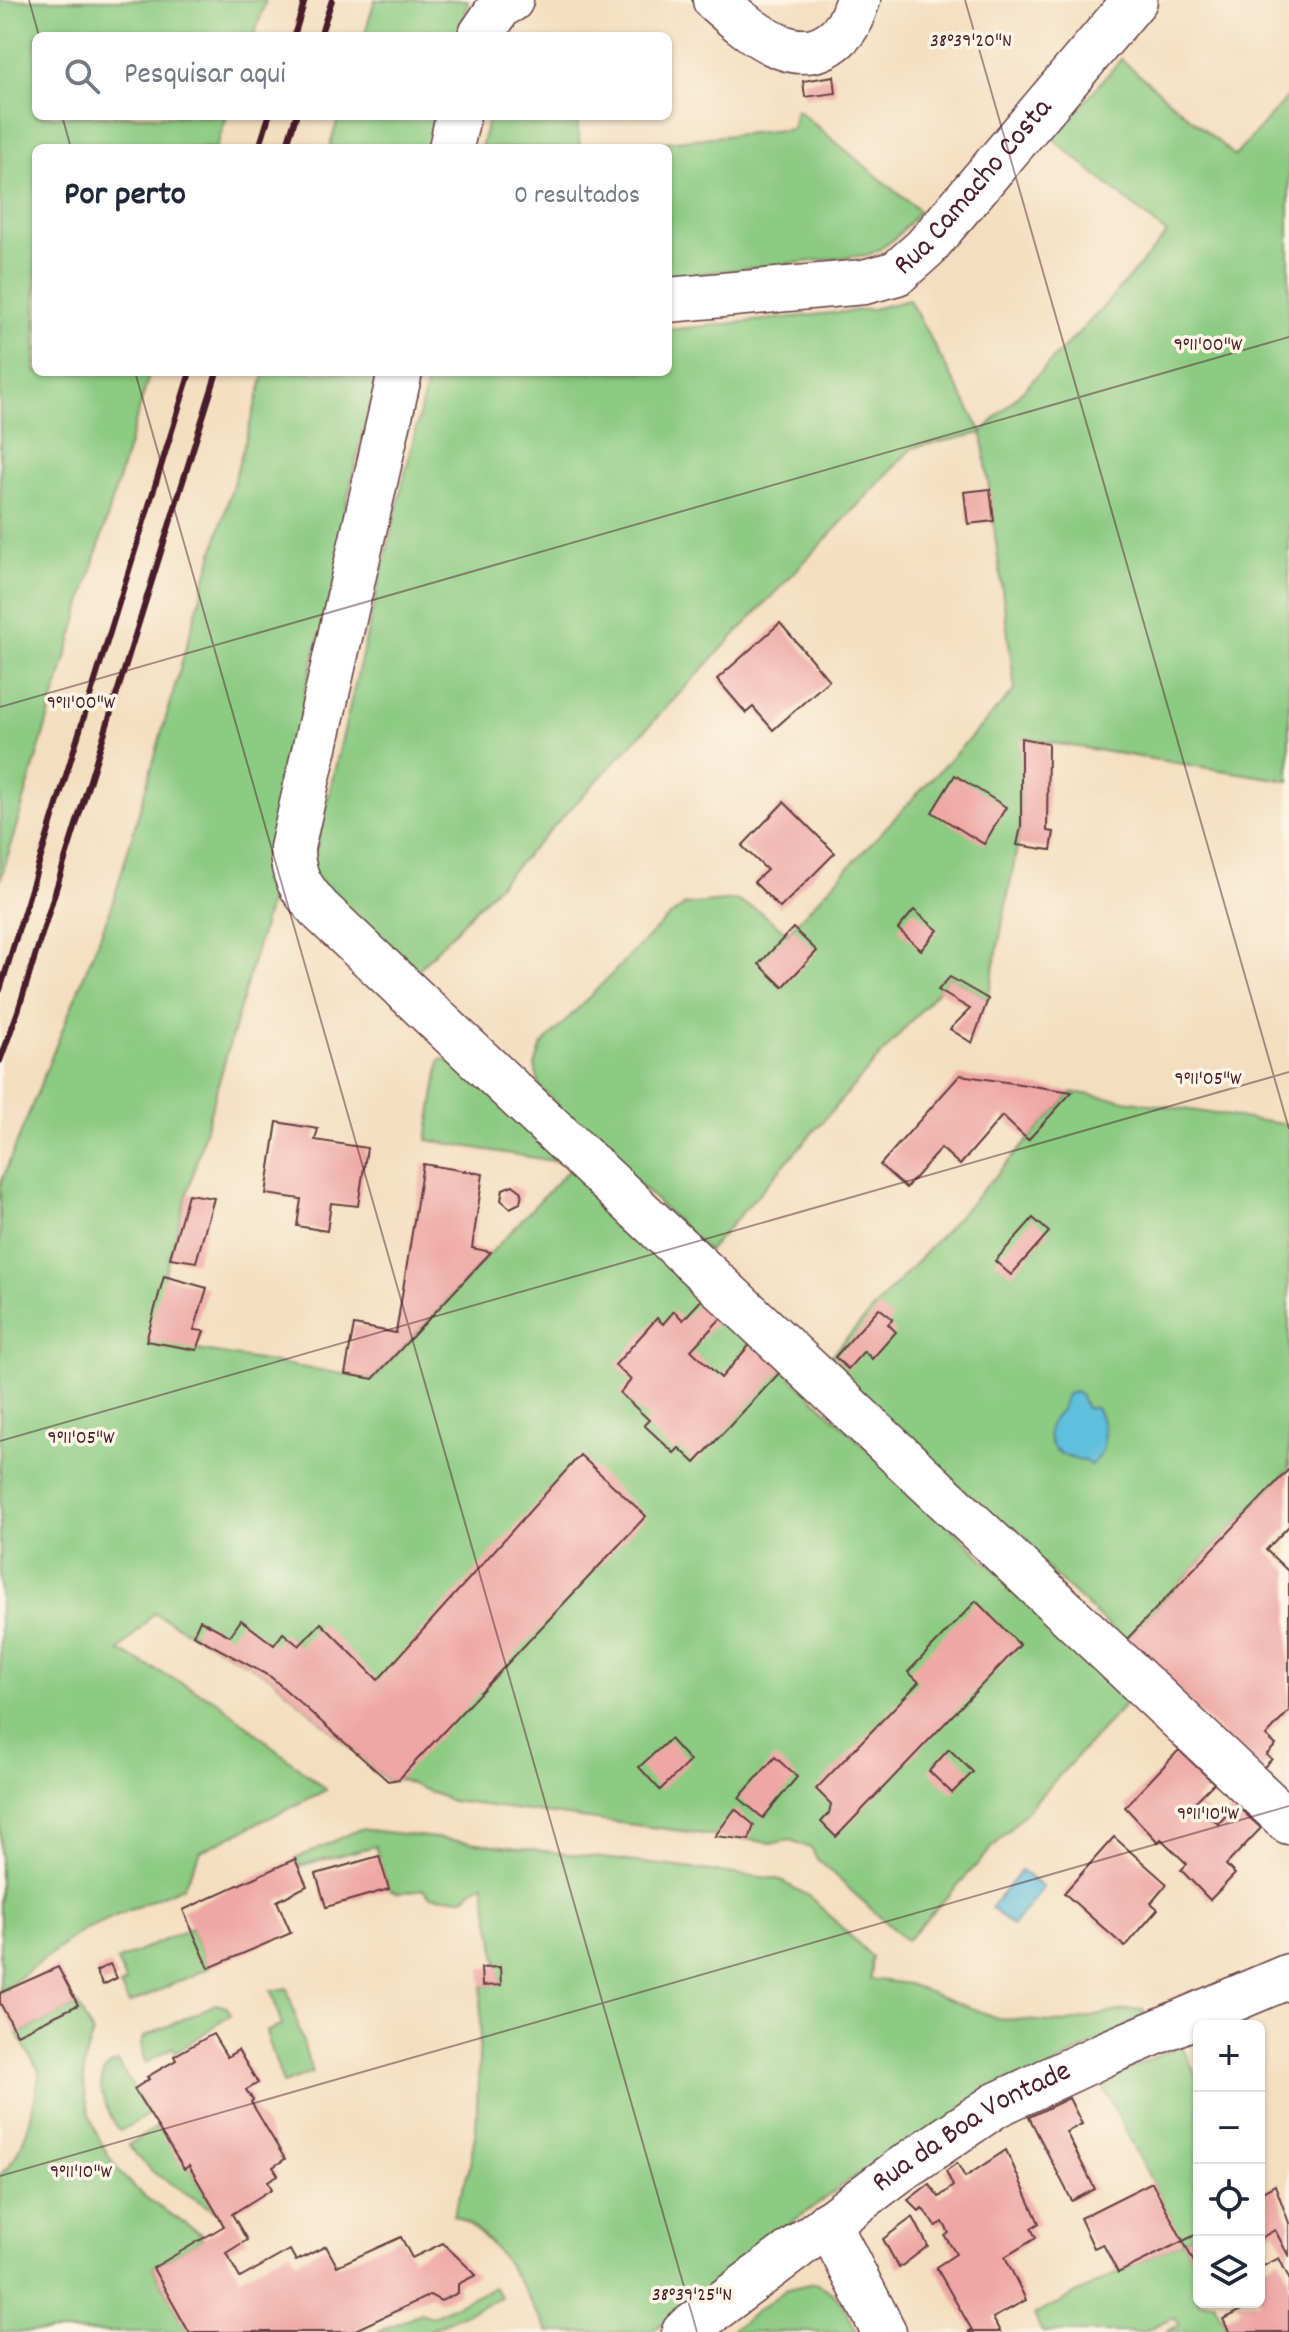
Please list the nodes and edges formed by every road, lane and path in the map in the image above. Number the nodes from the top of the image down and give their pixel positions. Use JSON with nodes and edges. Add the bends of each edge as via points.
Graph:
{"nodes":[{"id":1,"x":511,"y":0,"type":"edge"},
{"id":2,"x":715,"y":0,"type":"edge"},
{"id":3,"x":858,"y":0,"type":"edge"},
{"id":4,"x":1135,"y":0,"type":"edge"},
{"id":5,"x":483,"y":32,"type":"edge"},
{"id":6,"x":457,"y":120,"type":"edge"},
{"id":7,"x":452,"y":144,"type":"edge"},
{"id":8,"x":672,"y":300,"type":"edge"},
{"id":9,"x":399,"y":376,"type":"edge"},
{"id":10,"x":1289,"y":1822,"type":"edge"},
{"id":11,"x":1289,"y":1976,"type":"edge"},
{"id":12,"x":828,"y":2223,"type":"junction"},
{"id":13,"x":684,"y":2332,"type":"edge"},
{"id":14,"x":884,"y":2332,"type":"edge"}],
"edges":[{"from":1,"to":5,"type":"street","via":[[501,5]]},
{"from":2,"to":3,"type":"street","via":[[751,33],[800,52],[825,46],[846,28]]},
{"from":4,"to":8,"type":"street","name":"Rua Camacho Costa","via":[[925,248],[897,273],[864,282]]},
{"from":6,"to":7,"type":"street"},
{"from":9,"to":10,"type":"street","via":[[292,848],[292,867],[301,889]]},
{"from":11,"to":12,"type":"street","name":"Rua da Boa Vontade","via":[[996,2105]]},
{"from":12,"to":13,"type":"street","name":"Rua da Boa Vontade"},
{"from":12,"to":14,"type":"street"}]}
